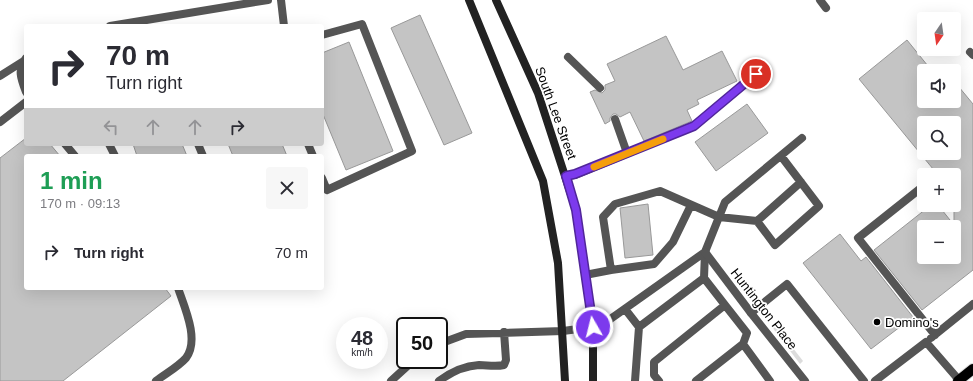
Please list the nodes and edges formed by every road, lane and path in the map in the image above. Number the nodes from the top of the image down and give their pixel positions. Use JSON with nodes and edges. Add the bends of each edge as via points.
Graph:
{"nodes":[{"id":1,"x":268,"y":0,"type":"edge"},
{"id":2,"x":281,"y":0,"type":"edge"},
{"id":3,"x":469,"y":0,"type":"edge"},
{"id":4,"x":496,"y":0,"type":"edge"},
{"id":5,"x":820,"y":0,"type":"edge"},
{"id":6,"x":826,"y":8,"type":"dead end"},
{"id":7,"x":145,"y":23,"type":"edge"},
{"id":8,"x":133,"y":24,"type":"edge"},
{"id":9,"x":284,"y":24,"type":"edge"},
{"id":10,"x":324,"y":34,"type":"edge"},
{"id":11,"x":568,"y":56,"type":"dead end"},
{"id":12,"x":24,"y":60,"type":"edge"},
{"id":13,"x":756,"y":74,"type":"dead end"},
{"id":14,"x":0,"y":76,"type":"edge"},
{"id":15,"x":24,"y":86,"type":"edge"},
{"id":16,"x":600,"y":88,"type":"dead end"},
{"id":17,"x":24,"y":104,"type":"edge"},
{"id":18,"x":615,"y":119,"type":"dead end"},
{"id":19,"x":0,"y":122,"type":"edge"},
{"id":20,"x":802,"y":138,"type":"dead end"},
{"id":21,"x":627,"y":153,"type":"junction"},
{"id":22,"x":781,"y":156,"type":"junction"},
{"id":23,"x":566,"y":176,"type":"junction"},
{"id":24,"x":800,"y":182,"type":"junction"},
{"id":25,"x":324,"y":183,"type":"edge"},
{"id":26,"x":917,"y":191,"type":"edge"},
{"id":27,"x":691,"y":205,"type":"junction"},
{"id":28,"x":718,"y":217,"type":"junction"},
{"id":29,"x":757,"y":221,"type":"junction"},
{"id":30,"x":705,"y":252,"type":"junction"},
{"id":31,"x":611,"y":270,"type":"junction"},
{"id":32,"x":585,"y":275,"type":"junction"},
{"id":33,"x":704,"y":278,"type":"junction"},
{"id":34,"x":179,"y":290,"type":"edge"},
{"id":35,"x":973,"y":304,"type":"edge"},
{"id":36,"x":725,"y":305,"type":"junction"},
{"id":37,"x":625,"y":309,"type":"junction"},
{"id":38,"x":750,"y":313,"type":"junction"},
{"id":39,"x":593,"y":327,"type":"junction"},
{"id":40,"x":639,"y":327,"type":"junction"},
{"id":41,"x":563,"y":331,"type":"junction"},
{"id":42,"x":504,"y":332,"type":"junction"},
{"id":43,"x":935,"y":335,"type":"junction"},
{"id":44,"x":448,"y":341,"type":"edge"},
{"id":45,"x":926,"y":342,"type":"junction"},
{"id":46,"x":743,"y":344,"type":"junction"},
{"id":47,"x":404,"y":369,"type":"edge"},
{"id":48,"x":973,"y":369,"type":"edge"},
{"id":49,"x":156,"y":381,"type":"edge"},
{"id":50,"x":391,"y":381,"type":"edge"},
{"id":51,"x":439,"y":381,"type":"edge"},
{"id":52,"x":565,"y":381,"type":"edge"},
{"id":53,"x":593,"y":381,"type":"edge"},
{"id":54,"x":635,"y":381,"type":"edge"},
{"id":55,"x":658,"y":381,"type":"edge"},
{"id":56,"x":696,"y":381,"type":"edge"},
{"id":57,"x":770,"y":381,"type":"edge"},
{"id":58,"x":805,"y":381,"type":"edge"},
{"id":59,"x":864,"y":381,"type":"edge"},
{"id":60,"x":875,"y":381,"type":"edge"},
{"id":61,"x":958,"y":381,"type":"edge"}],
"edges":[{"from":1,"to":7,"type":"street"},
{"from":2,"to":9,"type":"street"},
{"from":3,"to":41,"type":"main road","via":[[543,181],[558,264]]},
{"from":4,"to":23,"type":"main road","name":"South Lee Street","via":[[538,93]]},
{"from":5,"to":6,"type":"street"},
{"from":7,"to":8,"type":"street"},
{"from":10,"to":25,"type":"street","via":[[362,24],[412,151],[327,190]]},
{"from":11,"to":16,"type":"street"},
{"from":12,"to":14,"type":"street"},
{"from":12,"to":15,"type":"street","via":[[20,74]]},
{"from":13,"to":21,"type":"street","via":[[694,126]]},
{"from":17,"to":19,"type":"street"},
{"from":18,"to":21,"type":"street"},
{"from":20,"to":22,"type":"street"},
{"from":21,"to":23,"type":"street"},
{"from":22,"to":24,"type":"street"},
{"from":22,"to":28,"type":"street","via":[[724,202]]},
{"from":23,"to":32,"type":"main road","name":"South Lee Street","via":[[576,210]]},
{"from":24,"to":29,"type":"street"},
{"from":24,"to":29,"type":"street","via":[[819,206],[775,245]]},
{"from":26,"to":43,"type":"street","via":[[858,238]]},
{"from":27,"to":28,"type":"street"},
{"from":27,"to":31,"type":"street","via":[[673,242],[654,264]]},
{"from":27,"to":31,"type":"street","via":[[660,191],[615,204],[603,217]]},
{"from":28,"to":29,"type":"street"},
{"from":28,"to":30,"type":"street"},
{"from":30,"to":33,"type":"street"},
{"from":30,"to":37,"type":"street"},
{"from":30,"to":38,"type":"street","name":"Huntington Place"},
{"from":31,"to":32,"type":"street"},
{"from":32,"to":39,"type":"main road","name":"South Lee Street"},
{"from":33,"to":36,"type":"street"},
{"from":33,"to":40,"type":"street"},
{"from":34,"to":49,"type":"street","via":[[191,325],[190,349],[186,357]]},
{"from":35,"to":43,"type":"street"},
{"from":36,"to":46,"type":"street","via":[[747,333]]},
{"from":36,"to":55,"type":"street","via":[[654,362],[654,375]]},
{"from":37,"to":39,"type":"street"},
{"from":37,"to":40,"type":"street"},
{"from":38,"to":58,"type":"street","name":"Huntington Place"},
{"from":38,"to":59,"type":"street","via":[[787,284]]},
{"from":39,"to":41,"type":"street"},
{"from":39,"to":53,"type":"main road","name":"South Lee Street"},
{"from":40,"to":54,"type":"street"},
{"from":41,"to":42,"type":"street"},
{"from":41,"to":52,"type":"main road"},
{"from":42,"to":44,"type":"street","via":[[466,334]]},
{"from":42,"to":51,"type":"street","via":[[504,365],[478,365],[452,371]]},
{"from":43,"to":45,"type":"street"},
{"from":45,"to":60,"type":"street"},
{"from":45,"to":61,"type":"street"},
{"from":46,"to":56,"type":"street"},
{"from":46,"to":57,"type":"street"},
{"from":47,"to":50,"type":"street"},
{"from":48,"to":61,"type":"main road"}]}
